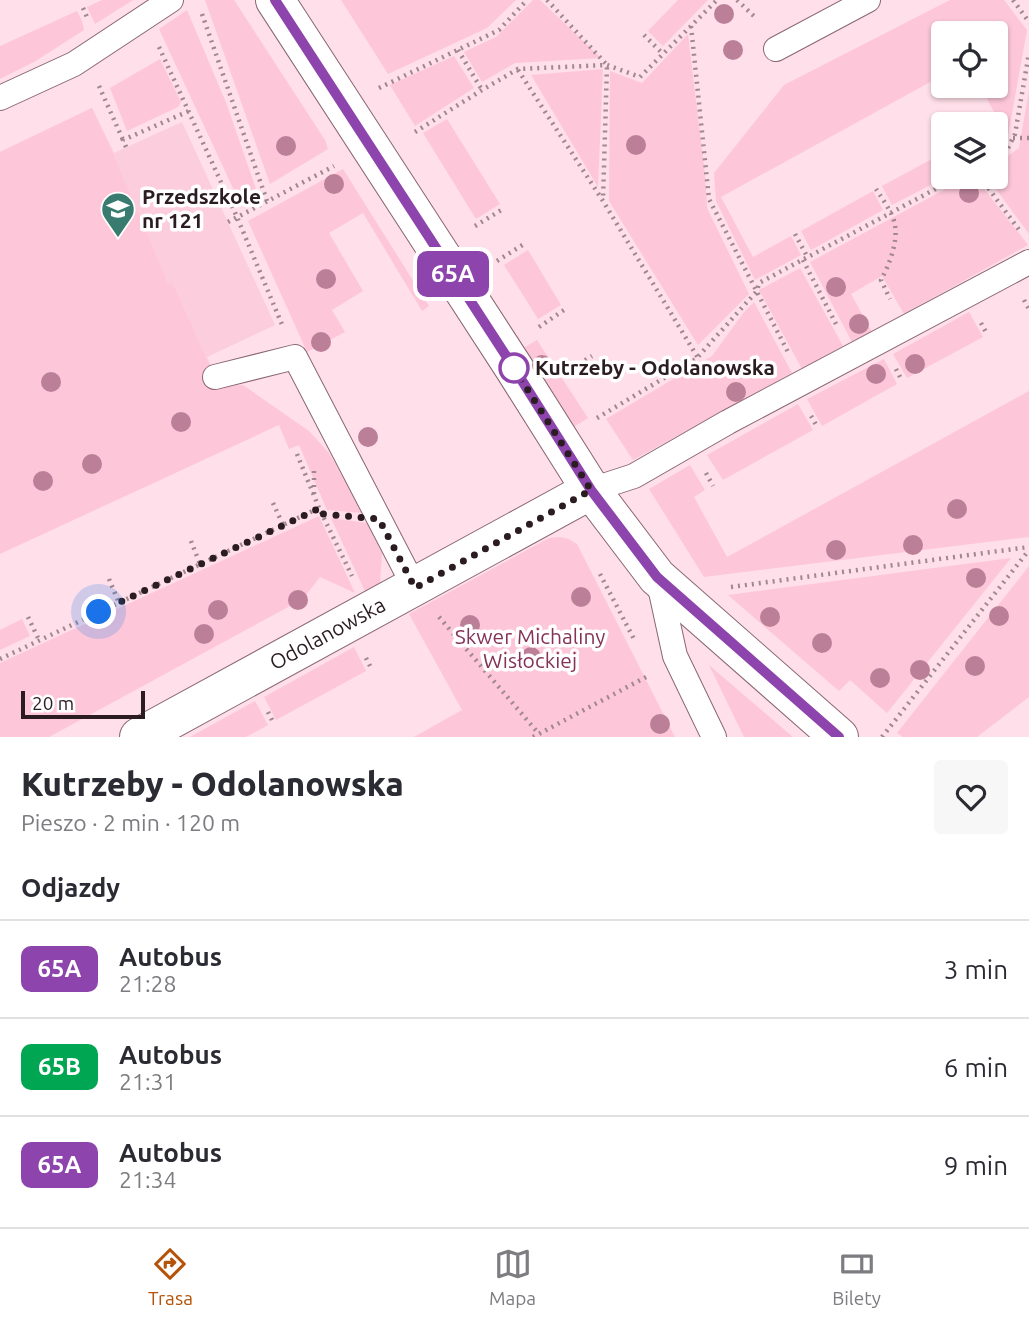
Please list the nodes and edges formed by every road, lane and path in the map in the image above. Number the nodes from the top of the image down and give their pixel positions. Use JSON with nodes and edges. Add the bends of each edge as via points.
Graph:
{"nodes":[{"id":1,"x":171,"y":0,"type":"edge"},
{"id":2,"x":275,"y":0,"type":"edge"},
{"id":3,"x":527,"y":0,"type":"edge"},
{"id":4,"x":547,"y":0,"type":"edge"},
{"id":5,"x":717,"y":0,"type":"edge"},
{"id":6,"x":737,"y":0,"type":"edge"},
{"id":7,"x":868,"y":0,"type":"edge"},
{"id":8,"x":1013,"y":0,"type":"edge"},
{"id":9,"x":201,"y":13,"type":"dead end"},
{"id":10,"x":146,"y":17,"type":"junction"},
{"id":11,"x":757,"y":19,"type":"dead end"},
{"id":12,"x":1029,"y":22,"type":"edge"},
{"id":13,"x":691,"y":26,"type":"junction"},
{"id":14,"x":643,"y":35,"type":"dead end"},
{"id":15,"x":458,"y":50,"type":"junction"},
{"id":16,"x":776,"y":50,"type":"dead end"},
{"id":17,"x":1029,"y":53,"type":"edge"},
{"id":18,"x":663,"y":54,"type":"junction"},
{"id":19,"x":607,"y":65,"type":"junction"},
{"id":20,"x":518,"y":69,"type":"junction"},
{"id":21,"x":482,"y":90,"type":"junction"},
{"id":22,"x":0,"y":98,"type":"edge"},
{"id":23,"x":344,"y":108,"type":"junction"},
{"id":24,"x":189,"y":111,"type":"junction"},
{"id":25,"x":415,"y":132,"type":"dead end"},
{"id":26,"x":1013,"y":138,"type":"junction"},
{"id":27,"x":1029,"y":138,"type":"edge"},
{"id":28,"x":126,"y":148,"type":"dead end"},
{"id":29,"x":1008,"y":148,"type":"edge"},
{"id":30,"x":335,"y":165,"type":"dead end"},
{"id":31,"x":876,"y":189,"type":"dead end"},
{"id":32,"x":935,"y":189,"type":"edge"},
{"id":33,"x":989,"y":189,"type":"edge"},
{"id":34,"x":267,"y":201,"type":"junction"},
{"id":35,"x":603,"y":201,"type":"junction"},
{"id":36,"x":503,"y":209,"type":"dead end"},
{"id":37,"x":890,"y":213,"type":"junction"},
{"id":38,"x":237,"y":217,"type":"junction"},
{"id":39,"x":228,"y":222,"type":"dead end"},
{"id":40,"x":475,"y":226,"type":"dead end"},
{"id":41,"x":1021,"y":232,"type":"dead end"},
{"id":42,"x":795,"y":233,"type":"dead end"},
{"id":43,"x":524,"y":244,"type":"dead end"},
{"id":44,"x":805,"y":259,"type":"junction"},
{"id":45,"x":497,"y":261,"type":"dead end"},
{"id":46,"x":1029,"y":262,"type":"edge"},
{"id":47,"x":881,"y":280,"type":"dead end"},
{"id":48,"x":757,"y":291,"type":"junction"},
{"id":49,"x":564,"y":310,"type":"dead end"},
{"id":50,"x":539,"y":327,"type":"dead end"},
{"id":51,"x":592,"y":356,"type":"dead end"},
{"id":52,"x":853,"y":356,"type":"junction"},
{"id":53,"x":295,"y":357,"type":"junction"},
{"id":54,"x":698,"y":358,"type":"junction"},
{"id":55,"x":567,"y":371,"type":"dead end"},
{"id":56,"x":215,"y":377,"type":"dead end"},
{"id":57,"x":803,"y":382,"type":"junction"},
{"id":58,"x":597,"y":418,"type":"dead end"},
{"id":59,"x":297,"y":454,"type":"dead end"},
{"id":60,"x":591,"y":490,"type":"junction"},
{"id":61,"x":273,"y":503,"type":"dead end"},
{"id":62,"x":321,"y":511,"type":"junction"},
{"id":63,"x":379,"y":519,"type":"junction"},
{"id":64,"x":283,"y":526,"type":"junction"},
{"id":65,"x":191,"y":541,"type":"dead end"},
{"id":66,"x":1029,"y":549,"type":"edge"},
{"id":67,"x":200,"y":564,"type":"junction"},
{"id":68,"x":657,"y":577,"type":"junction"},
{"id":69,"x":109,"y":579,"type":"dead end"},
{"id":70,"x":720,"y":588,"type":"dead end"},
{"id":71,"x":424,"y":599,"type":"junction"},
{"id":72,"x":119,"y":603,"type":"junction"},
{"id":73,"x":369,"y":612,"type":"junction"},
{"id":74,"x":28,"y":617,"type":"dead end"},
{"id":75,"x":39,"y":640,"type":"junction"},
{"id":76,"x":0,"y":659,"type":"edge"},
{"id":77,"x":652,"y":674,"type":"dead end"},
{"id":78,"x":549,"y":730,"type":"junction"},
{"id":79,"x":539,"y":734,"type":"junction"},
{"id":80,"x":139,"y":737,"type":"edge"},
{"id":81,"x":533,"y":737,"type":"edge"},
{"id":82,"x":549,"y":737,"type":"edge"},
{"id":83,"x":714,"y":737,"type":"edge"},
{"id":84,"x":839,"y":737,"type":"edge"},
{"id":85,"x":882,"y":737,"type":"edge"}],
"edges":[{"from":1,"to":10,"type":"lane"},
{"from":2,"to":23,"type":"street"},
{"from":3,"to":15,"type":"path","via":[[499,30]]},
{"from":4,"to":19,"type":"path"},
{"from":5,"to":13,"type":"path"},
{"from":6,"to":11,"type":"path"},
{"from":7,"to":16,"type":"lane"},
{"from":8,"to":12,"type":"path"},
{"from":9,"to":34,"type":"path"},
{"from":10,"to":22,"type":"lane","via":[[74,64]]},
{"from":10,"to":24,"type":"path"},
{"from":13,"to":18,"type":"path"},
{"from":13,"to":48,"type":"path","via":[[709,200]]},
{"from":14,"to":18,"type":"path"},
{"from":15,"to":21,"type":"path"},
{"from":15,"to":23,"type":"path"},
{"from":17,"to":26,"type":"path"},
{"from":18,"to":19,"type":"path","via":[[640,77]]},
{"from":19,"to":20,"type":"path"},
{"from":19,"to":35,"type":"path"},
{"from":20,"to":21,"type":"path"},
{"from":20,"to":35,"type":"path"},
{"from":21,"to":25,"type":"path"},
{"from":23,"to":60,"type":"street"},
{"from":24,"to":28,"type":"path","via":[[123,140]]},
{"from":24,"to":38,"type":"path"},
{"from":26,"to":27,"type":"path"},
{"from":26,"to":29,"type":"path"},
{"from":30,"to":34,"type":"path"},
{"from":31,"to":37,"type":"path"},
{"from":32,"to":37,"type":"path"},
{"from":33,"to":41,"type":"path"},
{"from":34,"to":38,"type":"path"},
{"from":35,"to":54,"type":"path"},
{"from":36,"to":40,"type":"path"},
{"from":37,"to":44,"type":"path"},
{"from":37,"to":47,"type":"path","via":[[895,237]]},
{"from":38,"to":39,"type":"path"},
{"from":38,"to":53,"type":"path"},
{"from":42,"to":44,"type":"path"},
{"from":43,"to":45,"type":"path"},
{"from":44,"to":48,"type":"path","via":[[759,283]]},
{"from":44,"to":52,"type":"path"},
{"from":46,"to":52,"type":"lane"},
{"from":48,"to":54,"type":"path"},
{"from":48,"to":57,"type":"path"},
{"from":49,"to":50,"type":"path"},
{"from":51,"to":55,"type":"path"},
{"from":52,"to":57,"type":"lane"},
{"from":53,"to":56,"type":"lane"},
{"from":53,"to":63,"type":"lane"},
{"from":54,"to":58,"type":"path"},
{"from":57,"to":60,"type":"lane","via":[[634,475]]},
{"from":59,"to":62,"type":"path"},
{"from":60,"to":68,"type":"street"},
{"from":60,"to":71,"type":"street","name":"Odolanowska"},
{"from":61,"to":64,"type":"path"},
{"from":62,"to":63,"type":"path"},
{"from":62,"to":64,"type":"path"},
{"from":62,"to":73,"type":"path"},
{"from":63,"to":71,"type":"lane"},
{"from":64,"to":67,"type":"path"},
{"from":65,"to":67,"type":"path"},
{"from":66,"to":70,"type":"path"},
{"from":66,"to":85,"type":"path"},
{"from":67,"to":72,"type":"path"},
{"from":68,"to":83,"type":"lane","via":[[675,656]]},
{"from":68,"to":84,"type":"street"},
{"from":69,"to":72,"type":"path"},
{"from":71,"to":73,"type":"street","name":"Odolanowska"},
{"from":71,"to":79,"type":"path"},
{"from":72,"to":75,"type":"path"},
{"from":73,"to":80,"type":"street","name":"Odolanowska"},
{"from":74,"to":75,"type":"path"},
{"from":75,"to":76,"type":"path"},
{"from":77,"to":78,"type":"path"},
{"from":78,"to":79,"type":"path"},
{"from":78,"to":82,"type":"path"},
{"from":79,"to":81,"type":"path"}]}
